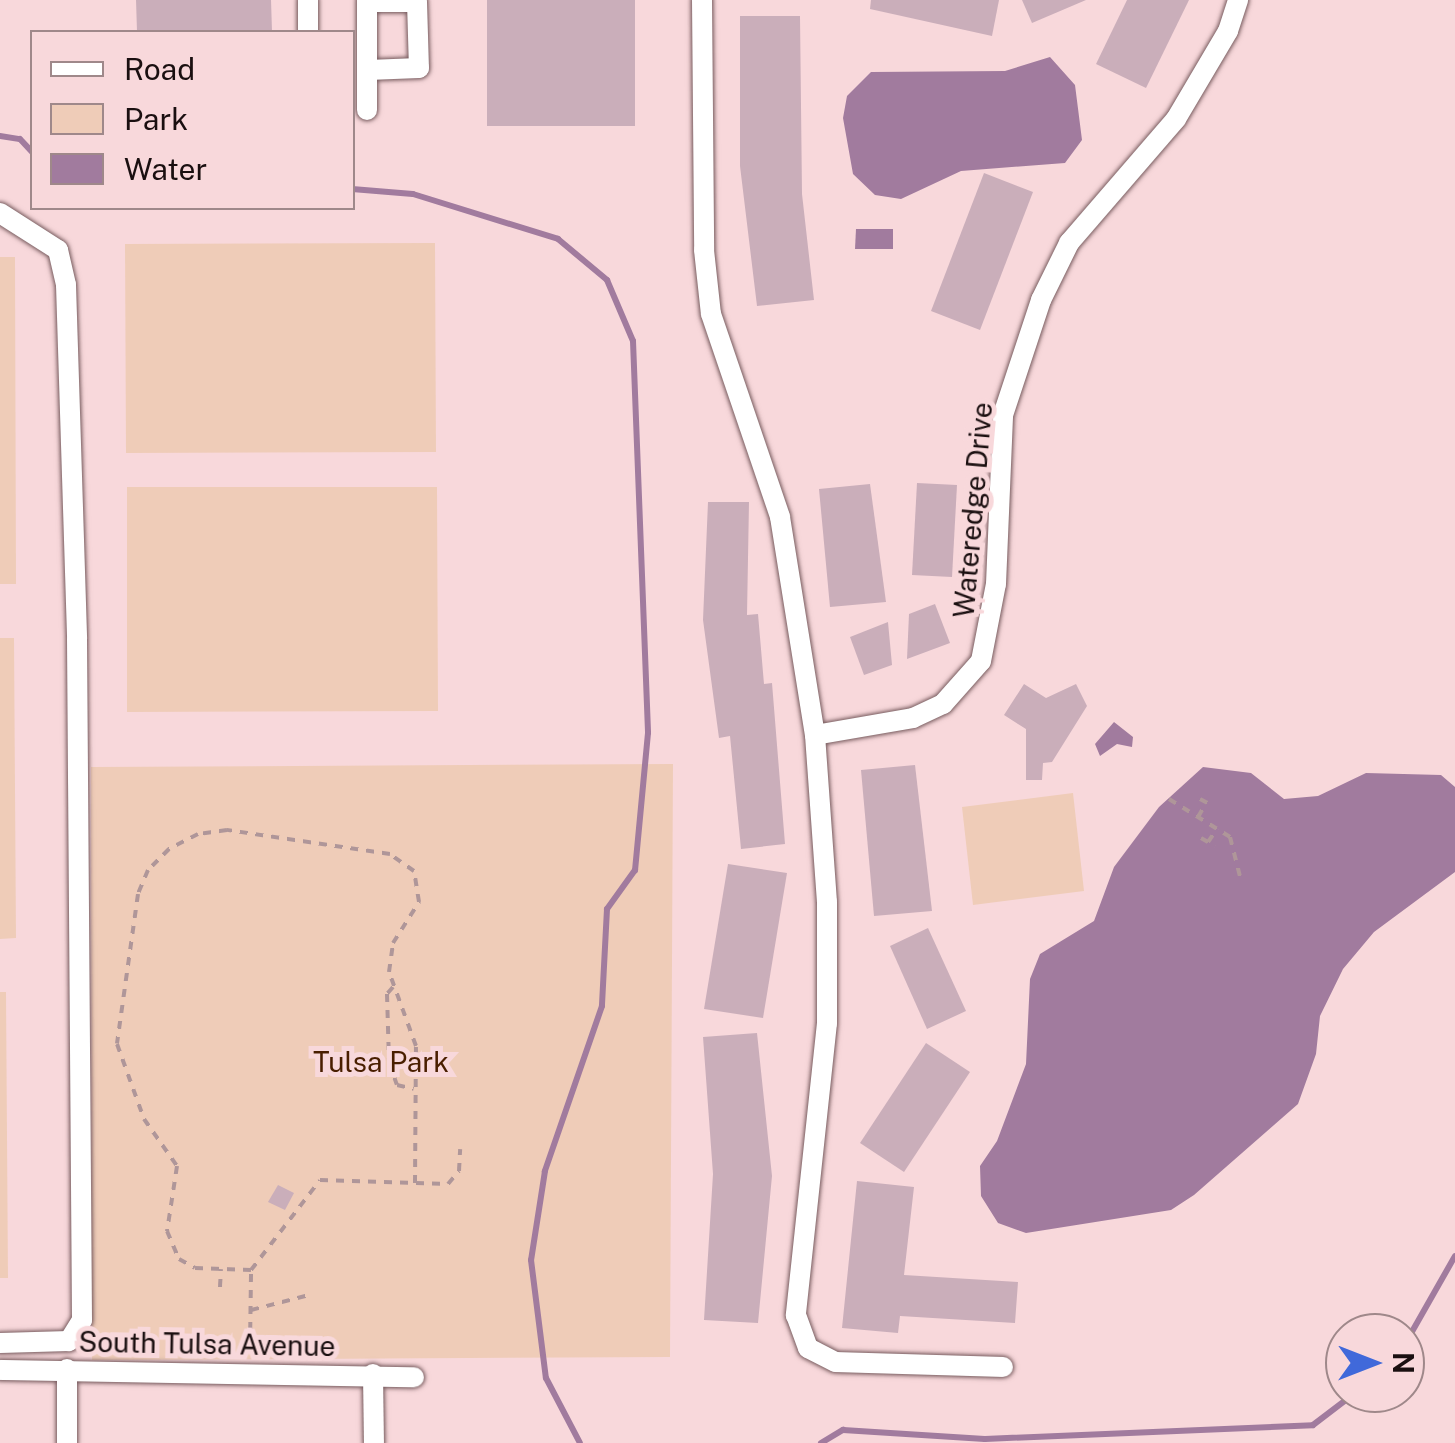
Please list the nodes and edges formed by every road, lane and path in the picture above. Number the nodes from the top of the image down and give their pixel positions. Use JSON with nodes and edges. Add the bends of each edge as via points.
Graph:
{"nodes":[{"id":1,"x":308,"y":0,"type":"edge"},
{"id":2,"x":702,"y":0,"type":"edge"},
{"id":3,"x":1238,"y":0,"type":"edge"},
{"id":4,"x":367,"y":1,"type":"edge"},
{"id":5,"x":308,"y":30,"type":"edge"},
{"id":6,"x":363,"y":90,"type":"edge"},
{"id":7,"x":0,"y":213,"type":"edge"},
{"id":8,"x":815,"y":734,"type":"junction"},
{"id":9,"x":1169,"y":799,"type":"dead end"},
{"id":10,"x":1200,"y":799,"type":"dead end"},
{"id":11,"x":1206,"y":803,"type":"junction"},
{"id":12,"x":1212,"y":806,"type":"dead end"},
{"id":13,"x":1198,"y":817,"type":"junction"},
{"id":14,"x":1216,"y":828,"type":"junction"},
{"id":15,"x":1201,"y":838,"type":"dead end"},
{"id":16,"x":1208,"y":842,"type":"junction"},
{"id":17,"x":1214,"y":846,"type":"dead end"},
{"id":18,"x":1241,"y":880,"type":"dead end"},
{"id":19,"x":393,"y":987,"type":"junction"},
{"id":20,"x":414,"y":1089,"type":"junction"},
{"id":21,"x":460,"y":1150,"type":"dead end"},
{"id":22,"x":415,"y":1183,"type":"junction"},
{"id":23,"x":221,"y":1269,"type":"junction"},
{"id":24,"x":251,"y":1270,"type":"junction"},
{"id":25,"x":220,"y":1287,"type":"dead end"},
{"id":26,"x":310,"y":1295,"type":"dead end"},
{"id":27,"x":251,"y":1310,"type":"junction"},
{"id":28,"x":0,"y":1344,"type":"edge"},
{"id":29,"x":250,"y":1346,"type":"dead end"},
{"id":30,"x":1003,"y":1367,"type":"dead end"},
{"id":31,"x":67,"y":1369,"type":"junction"},
{"id":32,"x":0,"y":1370,"type":"edge"},
{"id":33,"x":373,"y":1374,"type":"junction"},
{"id":34,"x":414,"y":1376,"type":"dead end"},
{"id":35,"x":67,"y":1443,"type":"edge"},
{"id":36,"x":374,"y":1443,"type":"edge"}],
"edges":[{"from":1,"to":5,"type":"street"},
{"from":2,"to":8,"type":"street","via":[[704,250],[711,314],[780,518]]},
{"from":3,"to":8,"type":"street","name":"Wateredge Drive","via":[[1176,119],[1070,243],[1041,300],[1003,415],[996,584],[982,660],[944,704],[912,718]]},
{"from":4,"to":6,"type":"street"},
{"from":4,"to":6,"type":"street","via":[[418,2],[419,68]]},
{"from":7,"to":28,"type":"street","via":[[58,250],[66,285],[77,640],[82,1320],[69,1341]]},
{"from":8,"to":30,"type":"street","via":[[827,902],[827,1024],[796,1314],[808,1348],[836,1362]]},
{"from":9,"to":13,"type":"path"},
{"from":10,"to":11,"type":"path"},
{"from":11,"to":12,"type":"path"},
{"from":11,"to":13,"type":"path"},
{"from":13,"to":14,"type":"path"},
{"from":14,"to":16,"type":"path"},
{"from":14,"to":18,"type":"path","via":[[1230,837]]},
{"from":15,"to":16,"type":"path"},
{"from":16,"to":17,"type":"path"},
{"from":19,"to":20,"type":"path","via":[[416,1046]]},
{"from":19,"to":20,"type":"path","via":[[386,994],[389,1063],[398,1085]]},
{"from":19,"to":23,"type":"path","via":[[390,952],[421,894],[414,871],[390,854],[211,832],[184,840],[148,870],[138,894],[117,1033],[120,1062],[144,1119],[177,1166],[167,1231],[173,1252],[195,1268]]},
{"from":20,"to":22,"type":"path"},
{"from":21,"to":22,"type":"path","via":[[452,1182]]},
{"from":22,"to":24,"type":"path","via":[[320,1180]]},
{"from":23,"to":24,"type":"path"},
{"from":23,"to":25,"type":"path"},
{"from":24,"to":27,"type":"path"},
{"from":26,"to":27,"type":"path"},
{"from":27,"to":29,"type":"path"},
{"from":31,"to":32,"type":"street","name":"South Tulsa Avenue"},
{"from":31,"to":33,"type":"street","name":"South Tulsa Avenue"},
{"from":31,"to":35,"type":"street"},
{"from":33,"to":34,"type":"street","name":"South Tulsa Avenue"},
{"from":33,"to":36,"type":"street"}]}
